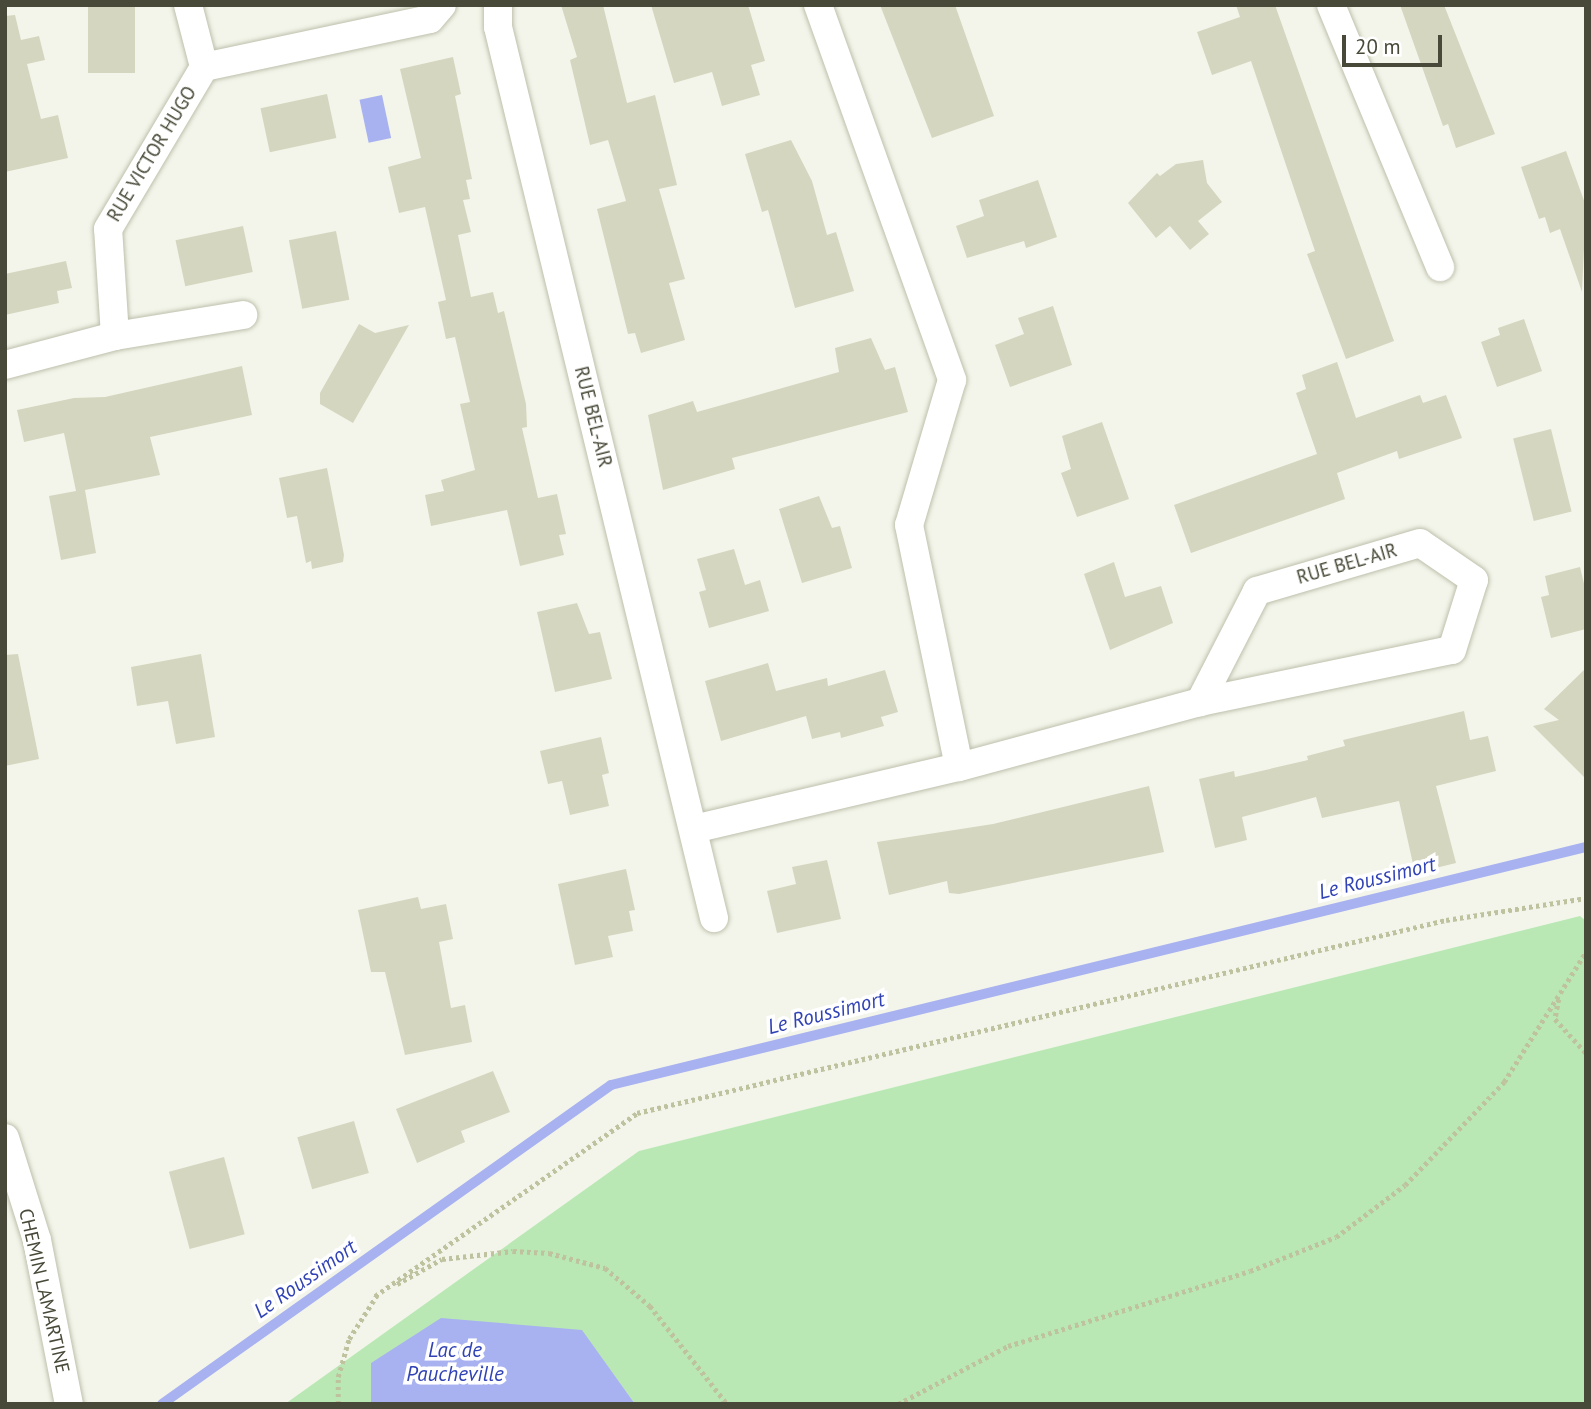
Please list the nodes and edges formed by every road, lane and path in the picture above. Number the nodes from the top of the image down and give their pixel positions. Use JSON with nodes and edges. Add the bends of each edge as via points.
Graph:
{"nodes":[{"id":1,"x":188,"y":5,"type":"edge"},
{"id":2,"x":442,"y":5,"type":"edge"},
{"id":3,"x":498,"y":5,"type":"edge"},
{"id":4,"x":818,"y":5,"type":"edge"},
{"id":5,"x":1331,"y":5,"type":"edge"},
{"id":6,"x":204,"y":67,"type":"junction"},
{"id":7,"x":1440,"y":267,"type":"dead end"},
{"id":8,"x":243,"y":315,"type":"dead end"},
{"id":9,"x":116,"y":336,"type":"junction"},
{"id":10,"x":5,"y":365,"type":"edge"},
{"id":11,"x":1200,"y":702,"type":"junction"},
{"id":12,"x":959,"y":766,"type":"junction"},
{"id":13,"x":694,"y":829,"type":"junction"},
{"id":14,"x":1586,"y":898,"type":"edge"},
{"id":15,"x":714,"y":918,"type":"dead end"},
{"id":16,"x":1586,"y":952,"type":"edge"},
{"id":17,"x":1560,"y":995,"type":"junction"},
{"id":18,"x":1586,"y":1053,"type":"edge"},
{"id":19,"x":6,"y":1146,"type":"edge"},
{"id":20,"x":375,"y":1296,"type":"junction"},
{"id":21,"x":69,"y":1404,"type":"edge"},
{"id":22,"x":338,"y":1404,"type":"edge"},
{"id":23,"x":727,"y":1404,"type":"edge"},
{"id":24,"x":898,"y":1404,"type":"edge"}],
"edges":[{"from":1,"to":6,"type":"street"},
{"from":2,"to":6,"type":"street","name":"RUE VICTOR HUGO","via":[[430,19]]},
{"from":3,"to":13,"type":"street","name":"RUE BEL-AIR","via":[[498,27]]},
{"from":4,"to":12,"type":"street","via":[[952,380],[909,525]]},
{"from":5,"to":7,"type":"street"},
{"from":6,"to":9,"type":"street","name":"RUE VICTOR HUGO","via":[[108,229]]},
{"from":8,"to":9,"type":"street"},
{"from":9,"to":10,"type":"street"},
{"from":11,"to":11,"type":"street","name":"RUE BEL-AIR","via":[[1452,650],[1474,580],[1420,543],[1257,591]]},
{"from":11,"to":12,"type":"street","name":"RUE BEL-AIR"},
{"from":12,"to":13,"type":"street","name":"RUE BEL-AIR"},
{"from":13,"to":15,"type":"street","name":"RUE BEL-AIR"},
{"from":14,"to":20,"type":"path","via":[[1446,920],[637,1112]]},
{"from":16,"to":17,"type":"path"},
{"from":17,"to":18,"type":"path","via":[[1555,1019]]},
{"from":17,"to":24,"type":"path","via":[[1504,1082],[1405,1185],[1336,1237],[1250,1270],[1008,1346]]},
{"from":19,"to":21,"type":"street","name":"CHEMIN LAMARTINE","via":[[37,1240]]},
{"from":20,"to":22,"type":"path","via":[[349,1339],[338,1377]]},
{"from":20,"to":23,"type":"path","via":[[442,1259],[513,1251],[549,1253],[605,1268],[650,1306]]}]}
